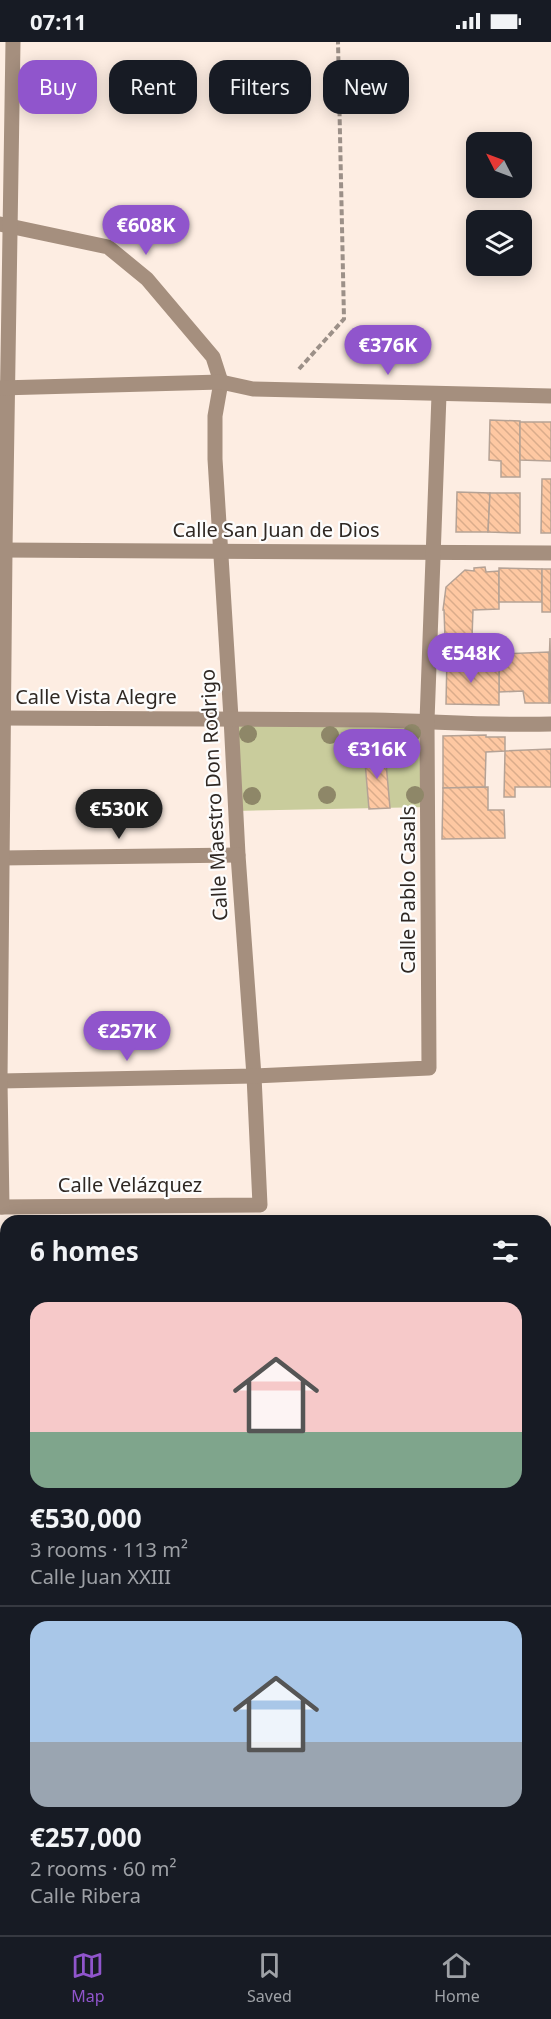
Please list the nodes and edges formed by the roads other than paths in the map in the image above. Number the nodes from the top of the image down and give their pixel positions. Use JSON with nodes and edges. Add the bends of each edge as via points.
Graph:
{"nodes":[{"id":1,"x":13,"y":42,"type":"edge"},
{"id":2,"x":5,"y":225,"type":"edge"},
{"id":3,"x":221,"y":382,"type":"junction"},
{"id":4,"x":4,"y":388,"type":"edge"},
{"id":5,"x":439,"y":395,"type":"junction"},
{"id":6,"x":551,"y":396,"type":"edge"},
{"id":7,"x":3,"y":550,"type":"edge"},
{"id":8,"x":221,"y":551,"type":"junction"},
{"id":9,"x":434,"y":551,"type":"junction"},
{"id":10,"x":551,"y":553,"type":"edge"},
{"id":11,"x":2,"y":718,"type":"edge"},
{"id":12,"x":231,"y":718,"type":"junction"},
{"id":13,"x":427,"y":721,"type":"junction"},
{"id":14,"x":551,"y":724,"type":"edge"},
{"id":15,"x":238,"y":855,"type":"junction"},
{"id":16,"x":1,"y":858,"type":"edge"},
{"id":17,"x":254,"y":1076,"type":"junction"},
{"id":18,"x":0,"y":1081,"type":"edge"},
{"id":19,"x":260,"y":1205,"type":"joint"},
{"id":20,"x":1,"y":1207,"type":"edge"}],
"edges":[{"from":1,"to":2,"type":"street"},
{"from":2,"to":3,"type":"street","via":[[108,247],[147,279],[213,357]]},
{"from":2,"to":4,"type":"street"},
{"from":3,"to":4,"type":"street"},
{"from":3,"to":5,"type":"street","via":[[253,389]]},
{"from":3,"to":8,"type":"street","name":"Calle Maestro Don Rodrigo","via":[[214,459]]},
{"from":4,"to":7,"type":"street"},
{"from":5,"to":6,"type":"street"},
{"from":5,"to":9,"type":"street","name":"Calle Pablo Casals"},
{"from":7,"to":8,"type":"street","name":"Calle San Juan de Dios"},
{"from":7,"to":11,"type":"street"},
{"from":8,"to":9,"type":"street","name":"Calle San Juan de Dios"},
{"from":8,"to":12,"type":"street","name":"Calle Maestro Don Rodrigo"},
{"from":9,"to":10,"type":"street","name":"Calle San Juan de Dios"},
{"from":9,"to":13,"type":"street","name":"Calle Pablo Casals"},
{"from":11,"to":12,"type":"street","name":"Calle Vista Alegre"},
{"from":11,"to":16,"type":"street"},
{"from":12,"to":13,"type":"street","name":"Calle Vista Alegre"},
{"from":12,"to":15,"type":"street","name":"Calle Maestro Don Rodrigo"},
{"from":13,"to":14,"type":"street","name":"Calle Vista Alegre"},
{"from":13,"to":17,"type":"street","name":"Calle Pablo Casals","via":[[429,1068]]},
{"from":15,"to":16,"type":"street"},
{"from":15,"to":17,"type":"street","name":"Calle Maestro Don Rodrigo"},
{"from":16,"to":18,"type":"street"},
{"from":17,"to":18,"type":"street"},
{"from":17,"to":19,"type":"street","name":"Calle Maestro Don Rodrigo"},
{"from":18,"to":20,"type":"street"},
{"from":19,"to":20,"type":"street","name":"Calle Velázquez"}]}
